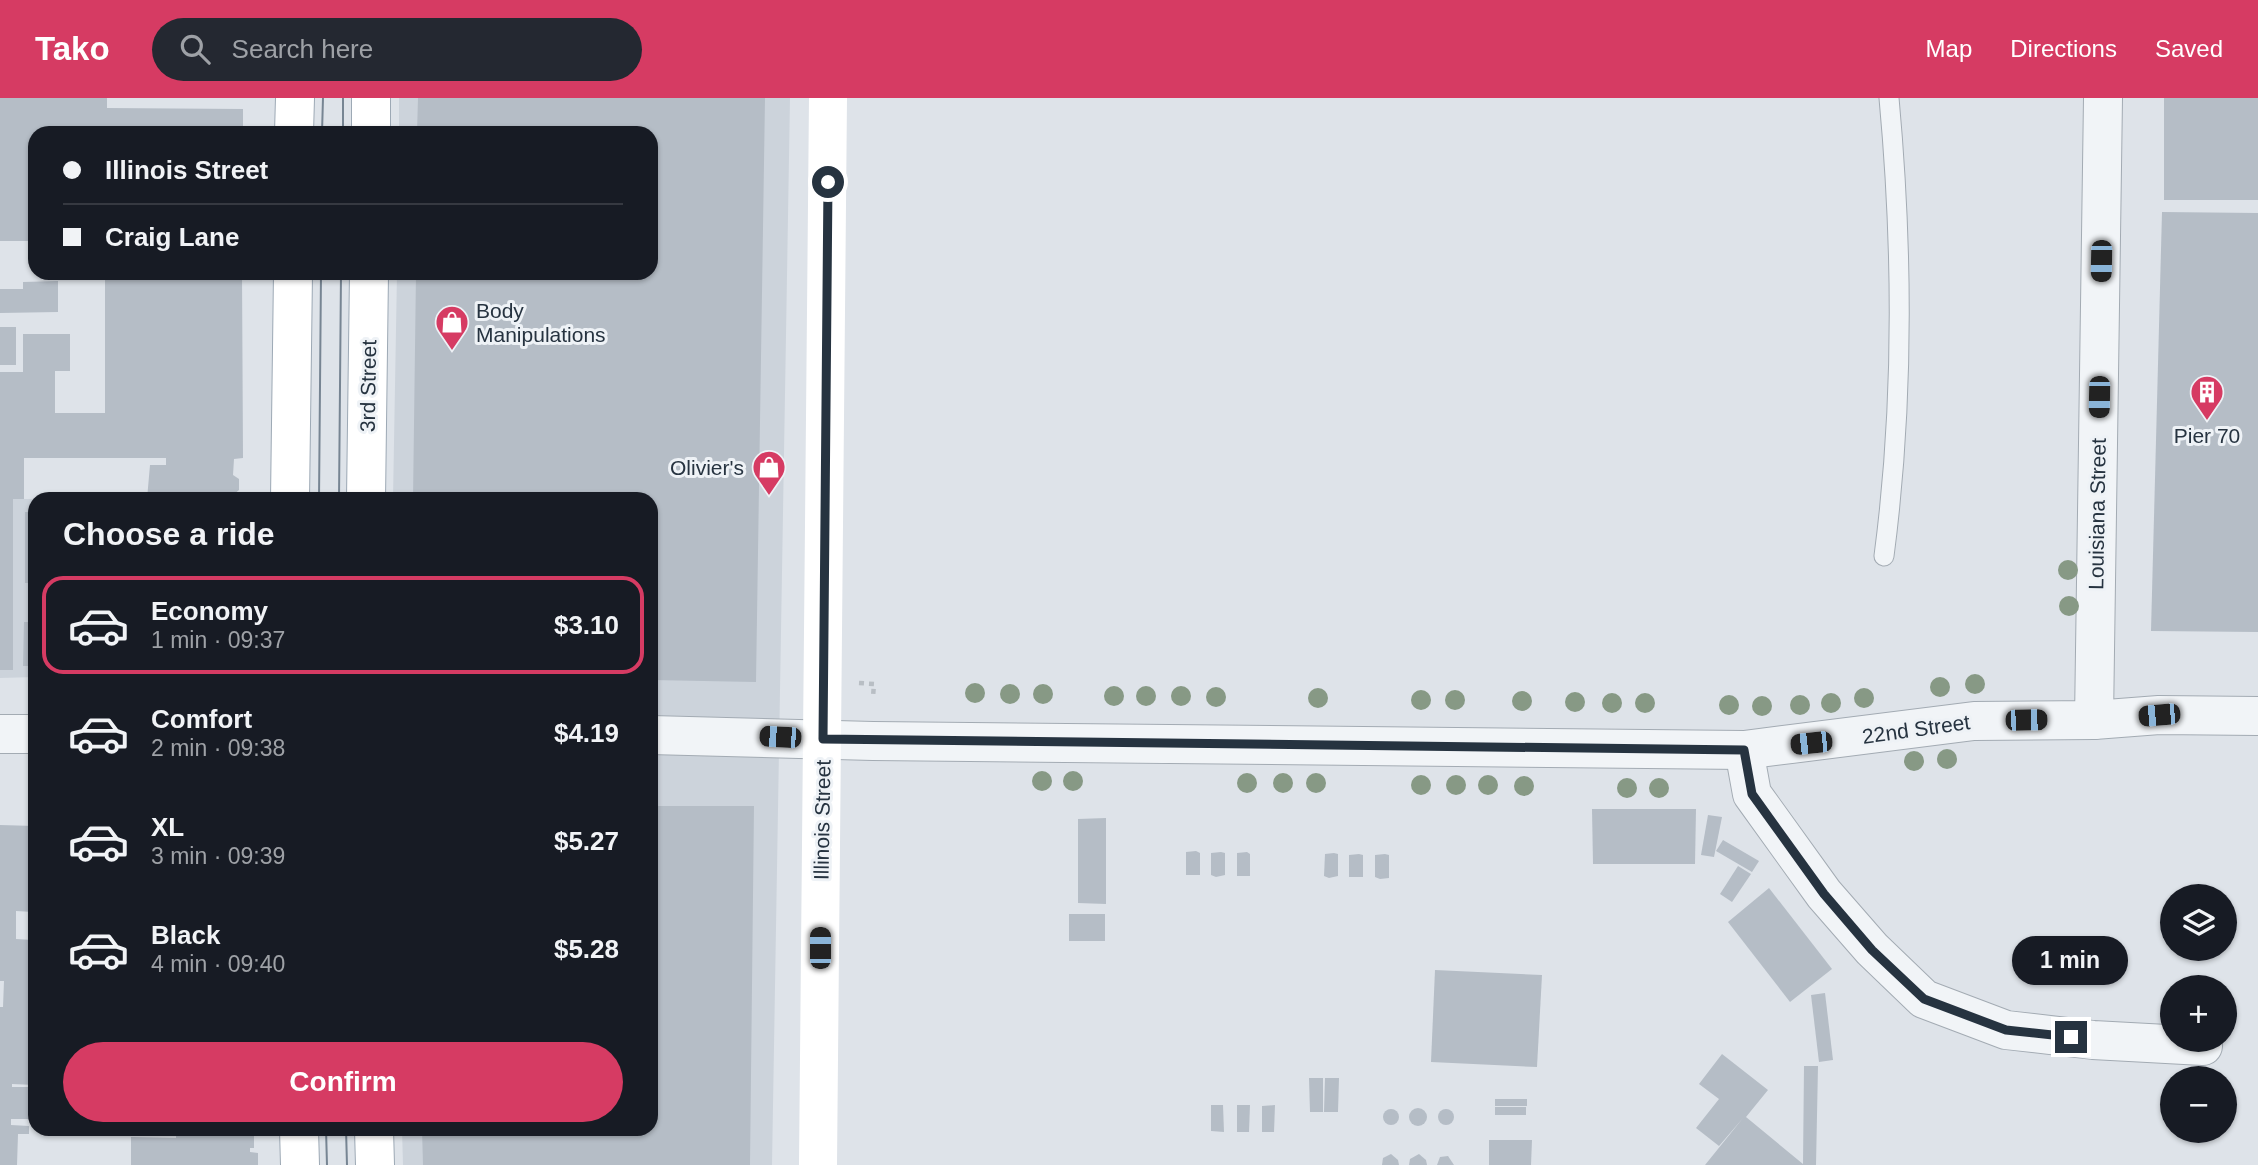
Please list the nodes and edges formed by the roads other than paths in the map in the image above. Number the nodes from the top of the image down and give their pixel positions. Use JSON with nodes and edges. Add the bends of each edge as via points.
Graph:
{"nodes":[{"id":1,"x":295,"y":98,"type":"edge"},
{"id":2,"x":371,"y":98,"type":"edge"},
{"id":3,"x":828,"y":98,"type":"edge"},
{"id":4,"x":1889,"y":98,"type":"edge"},
{"id":5,"x":2103,"y":98,"type":"edge"},
{"id":6,"x":295,"y":126,"type":"edge"},
{"id":7,"x":371,"y":126,"type":"edge"},
{"id":8,"x":293,"y":280,"type":"edge"},
{"id":9,"x":369,"y":280,"type":"edge"},
{"id":10,"x":290,"y":492,"type":"edge"},
{"id":11,"x":366,"y":492,"type":"edge"},
{"id":12,"x":1884,"y":556,"type":"dead end"},
{"id":13,"x":2258,"y":716,"type":"edge"},
{"id":14,"x":2094,"y":720,"type":"junction"},
{"id":15,"x":0,"y":734,"type":"edge"},
{"id":16,"x":28,"y":734,"type":"edge"},
{"id":17,"x":658,"y":735,"type":"edge"},
{"id":18,"x":823,"y":739,"type":"junction"},
{"id":19,"x":1744,"y":750,"type":"junction"},
{"id":20,"x":2160,"y":1043,"type":"edge"},
{"id":21,"x":299,"y":1136,"type":"edge"},
{"id":22,"x":374,"y":1136,"type":"edge"},
{"id":23,"x":300,"y":1165,"type":"edge"},
{"id":24,"x":375,"y":1165,"type":"edge"},
{"id":25,"x":818,"y":1165,"type":"edge"}],
"edges":[{"from":1,"to":6,"type":"street"},
{"from":2,"to":7,"type":"street"},
{"from":3,"to":18,"type":"street","name":"Illinois Street"},
{"from":4,"to":12,"type":"lane","via":[[1900,404]]},
{"from":5,"to":14,"type":"street","name":"Louisiana Street"},
{"from":8,"to":10,"type":"street"},
{"from":9,"to":11,"type":"street","name":"3rd Street"},
{"from":13,"to":14,"type":"street","name":"22nd Street"},
{"from":14,"to":19,"type":"street","name":"22nd Street","via":[[1974,721]]},
{"from":15,"to":16,"type":"street"},
{"from":17,"to":18,"type":"street","name":"22nd Street"},
{"from":18,"to":19,"type":"street","name":"22nd Street"},
{"from":18,"to":25,"type":"street","name":"Illinois Street"},
{"from":19,"to":20,"type":"street","via":[[1752,794],[1824,894],[1872,950],[1924,999],[2006,1030]]},
{"from":21,"to":23,"type":"street"},
{"from":22,"to":24,"type":"street"}]}
